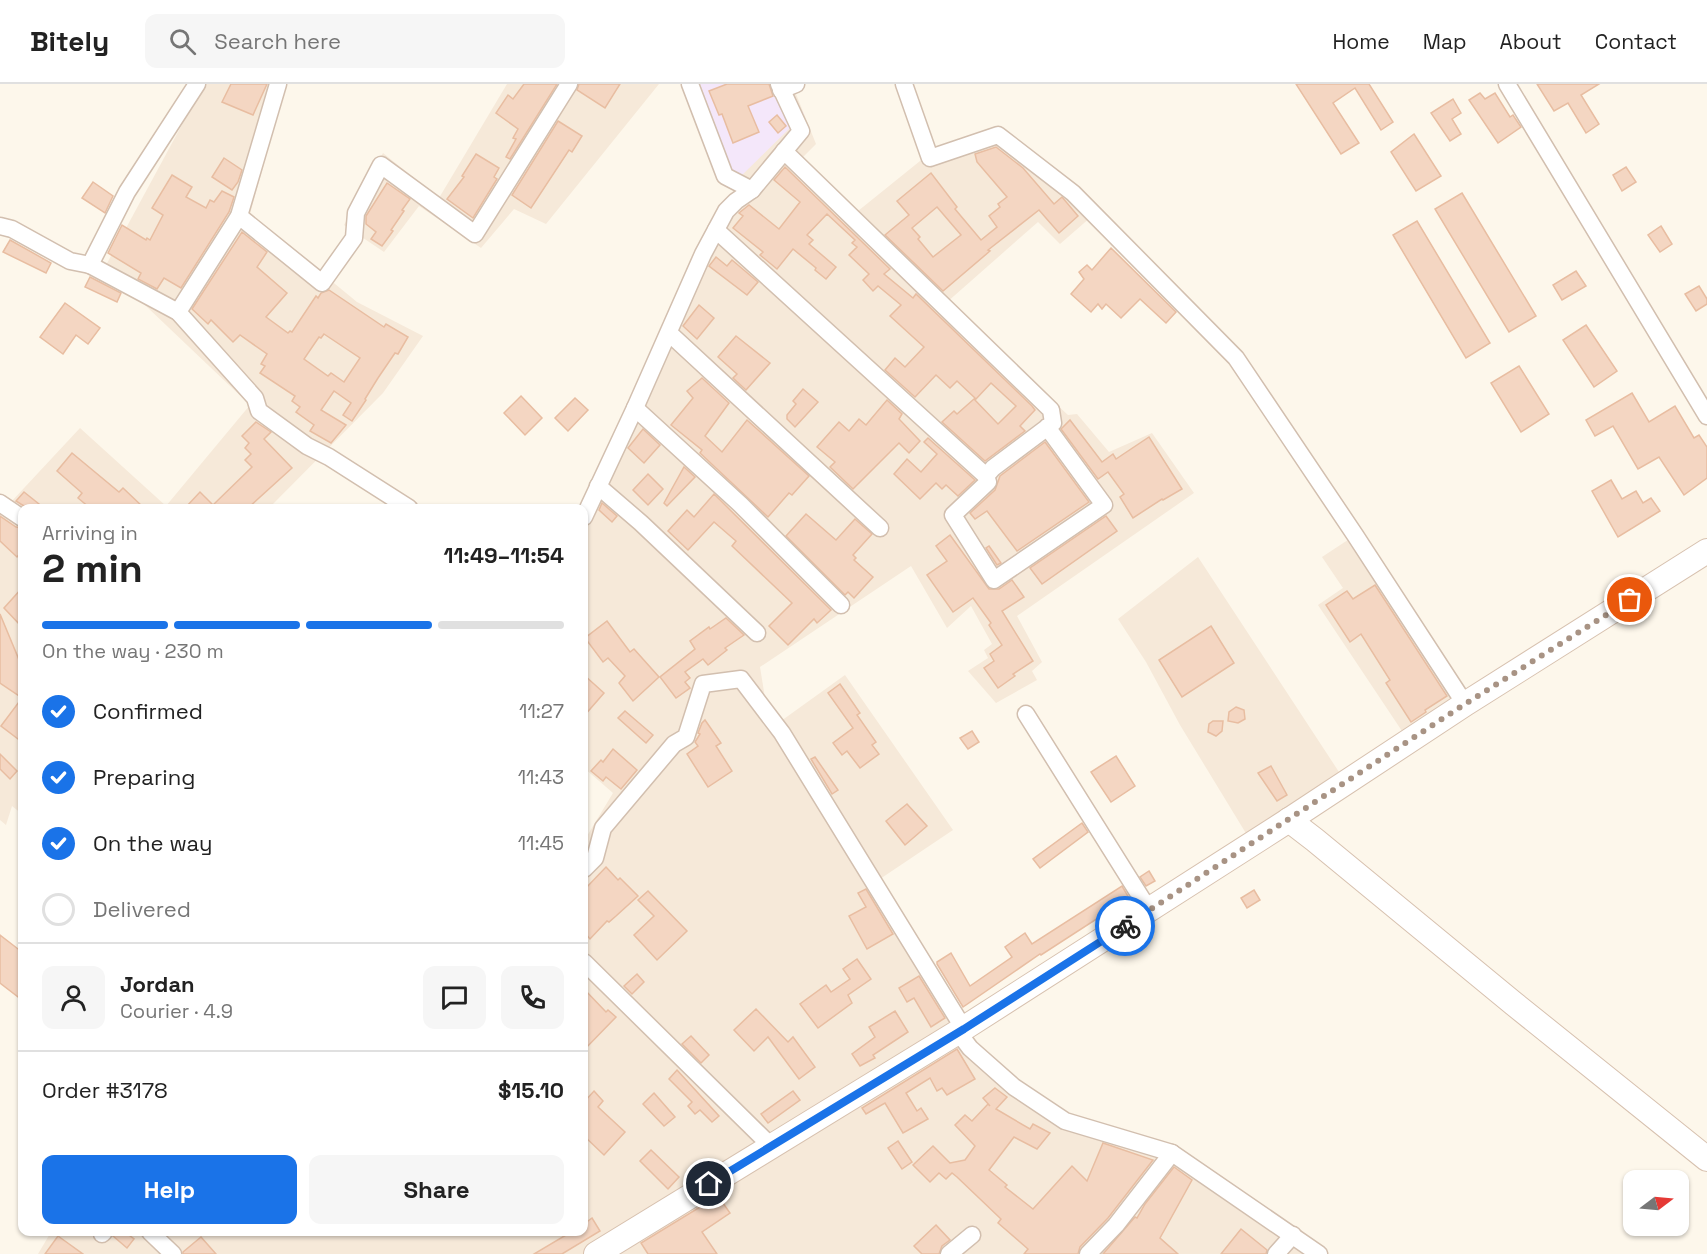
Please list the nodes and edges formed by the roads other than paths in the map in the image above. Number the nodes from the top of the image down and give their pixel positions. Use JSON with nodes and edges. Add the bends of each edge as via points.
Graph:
{"nodes":[{"id":1,"x":197,"y":84,"type":"edge"},
{"id":2,"x":278,"y":84,"type":"edge"},
{"id":3,"x":569,"y":84,"type":"edge"},
{"id":4,"x":690,"y":84,"type":"edge"},
{"id":5,"x":904,"y":84,"type":"edge"},
{"id":6,"x":1507,"y":84,"type":"edge"},
{"id":7,"x":785,"y":86,"type":"edge"},
{"id":8,"x":784,"y":151,"type":"junction"},
{"id":9,"x":752,"y":190,"type":"junction"},
{"id":10,"x":239,"y":216,"type":"junction"},
{"id":11,"x":0,"y":226,"type":"edge"},
{"id":12,"x":716,"y":230,"type":"junction"},
{"id":13,"x":90,"y":265,"type":"junction"},
{"id":14,"x":178,"y":312,"type":"junction"},
{"id":15,"x":669,"y":333,"type":"junction"},
{"id":16,"x":635,"y":408,"type":"junction"},
{"id":17,"x":1707,"y":416,"type":"edge"},
{"id":18,"x":1047,"y":428,"type":"junction"},
{"id":19,"x":986,"y":476,"type":"junction"},
{"id":20,"x":598,"y":486,"type":"junction"},
{"id":21,"x":0,"y":503,"type":"edge"},
{"id":22,"x":403,"y":504,"type":"edge"},
{"id":23,"x":588,"y":508,"type":"edge"},
{"id":24,"x":18,"y":515,"type":"edge"},
{"id":25,"x":880,"y":528,"type":"dead end"},
{"id":26,"x":1707,"y":551,"type":"edge"},
{"id":27,"x":841,"y":604,"type":"dead end"},
{"id":28,"x":758,"y":633,"type":"dead end"},
{"id":29,"x":1465,"y":704,"type":"junction"},
{"id":30,"x":1026,"y":714,"type":"dead end"},
{"id":31,"x":1289,"y":820,"type":"junction"},
{"id":32,"x":588,"y":865,"type":"edge"},
{"id":33,"x":1149,"y":910,"type":"junction"},
{"id":34,"x":588,"y":966,"type":"edge"},
{"id":35,"x":961,"y":1030,"type":"junction"},
{"id":36,"x":772,"y":1147,"type":"junction"},
{"id":37,"x":1172,"y":1153,"type":"junction"},
{"id":38,"x":1707,"y":1159,"type":"edge"},
{"id":39,"x":972,"y":1235,"type":"dead end"},
{"id":40,"x":1293,"y":1235,"type":"junction"},
{"id":41,"x":154,"y":1236,"type":"edge"},
{"id":42,"x":173,"y":1254,"type":"edge"},
{"id":43,"x":596,"y":1254,"type":"edge"},
{"id":44,"x":949,"y":1254,"type":"edge"},
{"id":45,"x":1088,"y":1254,"type":"edge"},
{"id":46,"x":1276,"y":1254,"type":"edge"},
{"id":47,"x":1319,"y":1254,"type":"edge"}],
"edges":[{"from":1,"to":13,"type":"street","via":[[127,192]]},
{"from":2,"to":10,"type":"street"},
{"from":3,"to":10,"type":"street","via":[[475,234],[381,165],[356,213],[354,238],[322,283]]},
{"from":4,"to":9,"type":"street","via":[[725,176]]},
{"from":5,"to":29,"type":"street","via":[[930,158],[998,135],[1073,193],[1236,358]]},
{"from":6,"to":17,"type":"street"},
{"from":7,"to":8,"type":"street","via":[[801,131]]},
{"from":8,"to":9,"type":"street"},
{"from":8,"to":18,"type":"street","via":[[1051,410],[1053,423]]},
{"from":9,"to":12,"type":"street","via":[[726,211]]},
{"from":10,"to":14,"type":"street"},
{"from":11,"to":13,"type":"street","via":[[70,261]]},
{"from":12,"to":15,"type":"street"},
{"from":12,"to":19,"type":"street"},
{"from":13,"to":14,"type":"street"},
{"from":14,"to":22,"type":"street","via":[[255,398],[259,411],[307,446]]},
{"from":15,"to":16,"type":"street"},
{"from":15,"to":25,"type":"street"},
{"from":16,"to":20,"type":"street"},
{"from":16,"to":27,"type":"street"},
{"from":18,"to":19,"type":"street"},
{"from":18,"to":19,"type":"street","via":[[1104,506],[994,580],[953,515],[988,482]]},
{"from":20,"to":23,"type":"street"},
{"from":20,"to":28,"type":"street"},
{"from":21,"to":24,"type":"street"},
{"from":26,"to":29,"type":"street"},
{"from":29,"to":31,"type":"street"},
{"from":30,"to":33,"type":"street"},
{"from":31,"to":33,"type":"street"},
{"from":31,"to":38,"type":"street"},
{"from":32,"to":35,"type":"street","via":[[595,858],[603,828],[674,744],[686,737],[703,684],[741,679],[782,734]]},
{"from":33,"to":35,"type":"street"},
{"from":34,"to":36,"type":"street"},
{"from":35,"to":36,"type":"street"},
{"from":35,"to":37,"type":"street","via":[[970,1048],[1014,1087],[1065,1121]]},
{"from":36,"to":43,"type":"street"},
{"from":37,"to":40,"type":"street"},
{"from":37,"to":45,"type":"street"},
{"from":39,"to":44,"type":"street"},
{"from":40,"to":46,"type":"street"},
{"from":40,"to":47,"type":"street"},
{"from":41,"to":42,"type":"street"}]}
